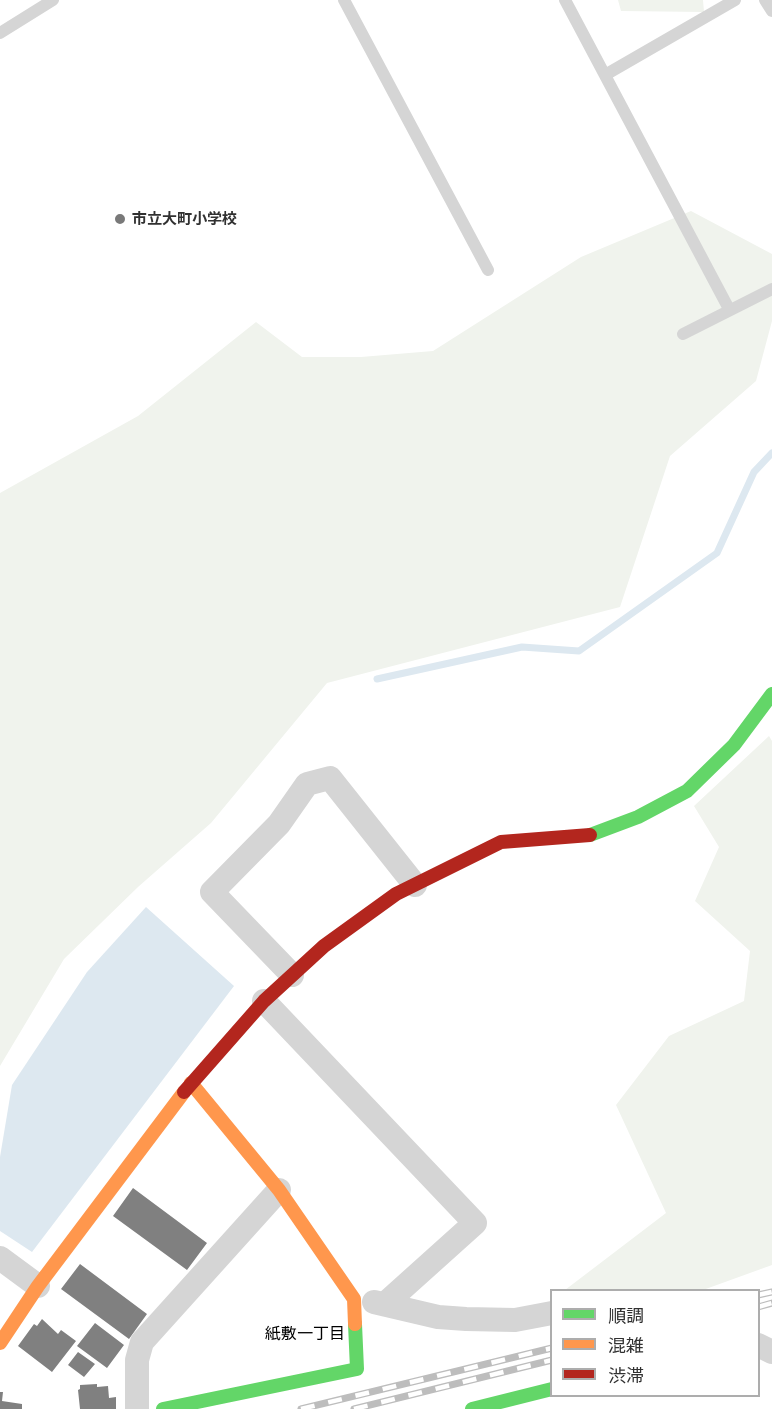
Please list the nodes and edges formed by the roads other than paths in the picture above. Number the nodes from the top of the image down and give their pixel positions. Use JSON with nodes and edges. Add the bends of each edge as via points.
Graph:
{"nodes":[{"id":1,"x":53,"y":0,"type":"edge"},
{"id":2,"x":344,"y":0,"type":"edge"},
{"id":3,"x":565,"y":0,"type":"edge"},
{"id":4,"x":735,"y":0,"type":"edge"},
{"id":5,"x":765,"y":0,"type":"edge"},
{"id":6,"x":772,"y":11,"type":"edge"},
{"id":7,"x":0,"y":33,"type":"edge"},
{"id":8,"x":605,"y":75,"type":"junction"},
{"id":9,"x":488,"y":270,"type":"dead end"},
{"id":10,"x":772,"y":289,"type":"edge"},
{"id":11,"x":729,"y":309,"type":"junction"},
{"id":12,"x":683,"y":334,"type":"dead end"},
{"id":13,"x":772,"y":694,"type":"edge"},
{"id":14,"x":415,"y":885,"type":"junction"},
{"id":15,"x":292,"y":975,"type":"junction"},
{"id":16,"x":264,"y":1001,"type":"junction"},
{"id":17,"x":191,"y":1083,"type":"junction"},
{"id":18,"x":279,"y":1190,"type":"junction"},
{"id":19,"x":0,"y":1258,"type":"edge"},
{"id":20,"x":39,"y":1286,"type":"junction"},
{"id":21,"x":354,"y":1299,"type":"junction"},
{"id":22,"x":386,"y":1304,"type":"junction"},
{"id":23,"x":550,"y":1313,"type":"edge"},
{"id":24,"x":0,"y":1344,"type":"edge"},
{"id":25,"x":550,"y":1390,"type":"edge"},
{"id":26,"x":137,"y":1409,"type":"edge"},
{"id":27,"x":163,"y":1409,"type":"edge"},
{"id":28,"x":472,"y":1409,"type":"edge"}],
"edges":[{"from":1,"to":7,"type":"lane"},
{"from":2,"to":9,"type":"lane"},
{"from":3,"to":8,"type":"lane"},
{"from":4,"to":8,"type":"lane"},
{"from":5,"to":6,"type":"lane"},
{"from":8,"to":11,"type":"lane"},
{"from":10,"to":11,"type":"lane"},
{"from":11,"to":12,"type":"lane"},
{"from":13,"to":14,"type":"street","via":[[734,745],[687,790],[638,817],[590,835],[501,842]]},
{"from":14,"to":15,"type":"street","via":[[396,894],[324,946]]},
{"from":14,"to":15,"type":"street","via":[[330,778],[307,784],[279,824],[212,892]]},
{"from":15,"to":16,"type":"street"},
{"from":16,"to":17,"type":"street"},
{"from":16,"to":22,"type":"street","via":[[475,1223]]},
{"from":17,"to":18,"type":"street"},
{"from":17,"to":20,"type":"street"},
{"from":18,"to":21,"type":"street"},
{"from":18,"to":26,"type":"street","via":[[142,1342],[137,1360]]},
{"from":19,"to":20,"type":"street"},
{"from":20,"to":24,"type":"street"},
{"from":21,"to":22,"type":"street"},
{"from":21,"to":27,"type":"street","via":[[357,1369]]},
{"from":22,"to":23,"type":"street","via":[[438,1317],[466,1319],[515,1320]]},
{"from":25,"to":28,"type":"street"}]}
